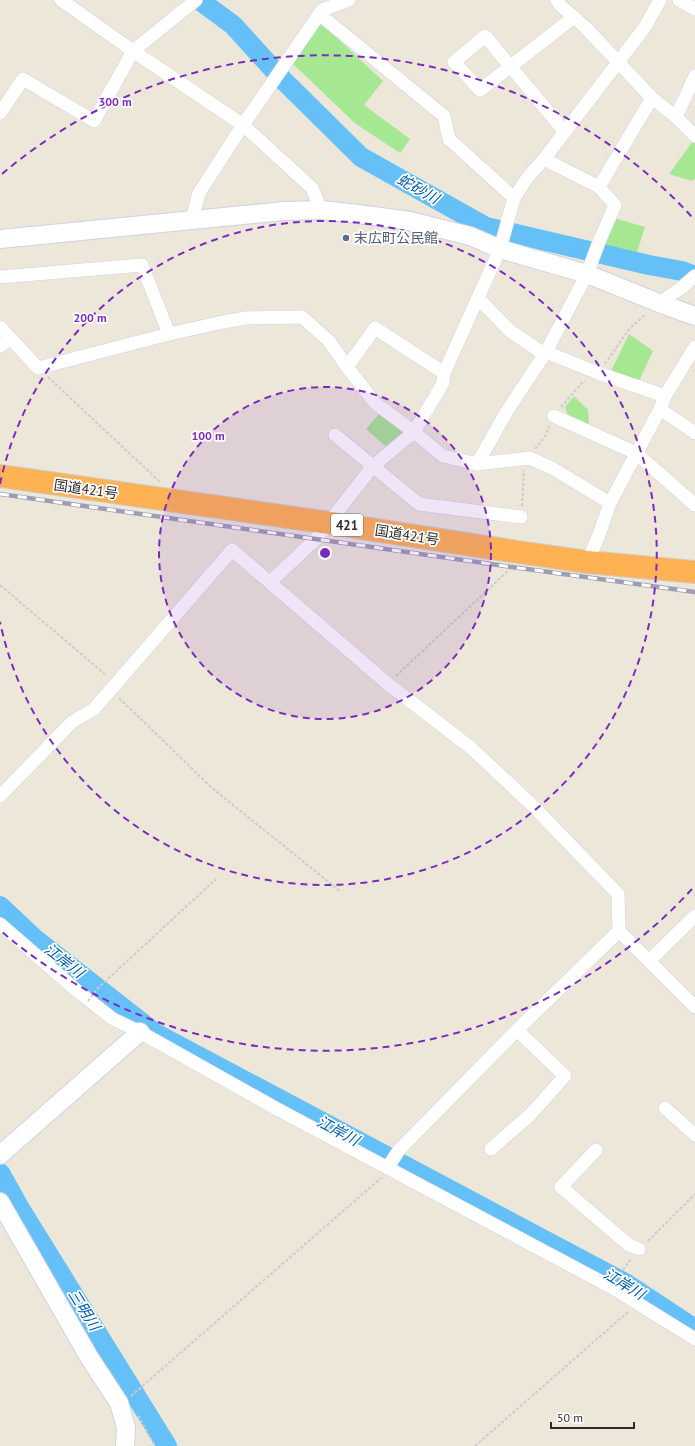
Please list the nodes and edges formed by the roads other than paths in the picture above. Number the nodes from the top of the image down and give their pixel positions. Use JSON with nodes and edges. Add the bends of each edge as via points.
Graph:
{"nodes":[{"id":1,"x":61,"y":0,"type":"edge"},
{"id":2,"x":196,"y":0,"type":"edge"},
{"id":3,"x":349,"y":0,"type":"edge"},
{"id":4,"x":557,"y":0,"type":"edge"},
{"id":5,"x":660,"y":0,"type":"edge"},
{"id":6,"x":679,"y":0,"type":"edge"},
{"id":7,"x":324,"y":8,"type":"edge"},
{"id":8,"x":695,"y":9,"type":"edge"},
{"id":9,"x":574,"y":17,"type":"junction"},
{"id":10,"x":133,"y":51,"type":"junction"},
{"id":11,"x":618,"y":63,"type":"junction"},
{"id":12,"x":695,"y":77,"type":"edge"},
{"id":13,"x":652,"y":98,"type":"junction"},
{"id":14,"x":0,"y":113,"type":"edge"},
{"id":15,"x":676,"y":117,"type":"junction"},
{"id":16,"x":243,"y":125,"type":"junction"},
{"id":17,"x":565,"y":132,"type":"junction"},
{"id":18,"x":695,"y":136,"type":"edge"},
{"id":19,"x":544,"y":159,"type":"junction"},
{"id":20,"x":599,"y":187,"type":"junction"},
{"id":21,"x":514,"y":198,"type":"junction"},
{"id":22,"x":321,"y":210,"type":"junction"},
{"id":23,"x":192,"y":220,"type":"junction"},
{"id":24,"x":0,"y":239,"type":"edge"},
{"id":25,"x":500,"y":249,"type":"junction"},
{"id":26,"x":587,"y":274,"type":"junction"},
{"id":27,"x":695,"y":276,"type":"edge"},
{"id":28,"x":0,"y":277,"type":"edge"},
{"id":29,"x":478,"y":298,"type":"junction"},
{"id":30,"x":659,"y":303,"type":"junction"},
{"id":31,"x":695,"y":316,"type":"edge"},
{"id":32,"x":0,"y":327,"type":"edge"},
{"id":33,"x":169,"y":334,"type":"junction"},
{"id":34,"x":5,"y":342,"type":"edge"},
{"id":35,"x":695,"y":348,"type":"edge"},
{"id":36,"x":545,"y":353,"type":"junction"},
{"id":37,"x":346,"y":367,"type":"junction"},
{"id":38,"x":444,"y":373,"type":"junction"},
{"id":39,"x":665,"y":396,"type":"junction"},
{"id":40,"x":660,"y":409,"type":"junction"},
{"id":41,"x":554,"y":416,"type":"dead end"},
{"id":42,"x":414,"y":432,"type":"junction"},
{"id":43,"x":695,"y":433,"type":"edge"},
{"id":44,"x":335,"y":434,"type":"dead end"},
{"id":45,"x":636,"y":453,"type":"junction"},
{"id":46,"x":477,"y":464,"type":"junction"},
{"id":47,"x":373,"y":466,"type":"junction"},
{"id":48,"x":0,"y":476,"type":"edge"},
{"id":49,"x":610,"y":503,"type":"junction"},
{"id":50,"x":695,"y":505,"type":"edge"},
{"id":51,"x":521,"y":517,"type":"dead end"},
{"id":52,"x":330,"y":523,"type":"junction"},
{"id":53,"x":586,"y":562,"type":"junction"},
{"id":54,"x":695,"y":572,"type":"edge"},
{"id":55,"x":270,"y":582,"type":"junction"},
{"id":56,"x":0,"y":796,"type":"edge"},
{"id":57,"x":695,"y":916,"type":"edge"},
{"id":58,"x":0,"y":924,"type":"edge"},
{"id":59,"x":618,"y":931,"type":"junction"},
{"id":60,"x":649,"y":961,"type":"junction"},
{"id":61,"x":695,"y":1007,"type":"edge"},
{"id":62,"x":518,"y":1030,"type":"junction"},
{"id":63,"x":140,"y":1032,"type":"junction"},
{"id":64,"x":665,"y":1108,"type":"dead end"},
{"id":65,"x":695,"y":1135,"type":"edge"},
{"id":66,"x":491,"y":1150,"type":"dead end"},
{"id":67,"x":596,"y":1150,"type":"dead end"},
{"id":68,"x":0,"y":1155,"type":"edge"},
{"id":69,"x":392,"y":1162,"type":"junction"},
{"id":70,"x":0,"y":1202,"type":"edge"},
{"id":71,"x":640,"y":1249,"type":"road end"},
{"id":72,"x":695,"y":1339,"type":"edge"},
{"id":73,"x":125,"y":1446,"type":"edge"}],
"edges":[{"from":1,"to":10,"type":"street"},
{"from":2,"to":10,"type":"street"},
{"from":3,"to":7,"type":"street"},
{"from":4,"to":9,"type":"street"},
{"from":5,"to":11,"type":"street"},
{"from":6,"to":8,"type":"street"},
{"from":7,"to":16,"type":"street"},
{"from":7,"to":21,"type":"street","via":[[444,116],[449,139]]},
{"from":9,"to":11,"type":"street"},
{"from":9,"to":17,"type":"street","via":[[510,66]]},
{"from":10,"to":14,"type":"street","via":[[94,122],[23,79]]},
{"from":10,"to":16,"type":"street"},
{"from":11,"to":13,"type":"street"},
{"from":11,"to":17,"type":"street"},
{"from":12,"to":15,"type":"street"},
{"from":13,"to":15,"type":"street"},
{"from":13,"to":20,"type":"street"},
{"from":15,"to":18,"type":"street"},
{"from":16,"to":22,"type":"street","via":[[312,188]]},
{"from":16,"to":23,"type":"street","via":[[199,193]]},
{"from":17,"to":19,"type":"street"},
{"from":19,"to":20,"type":"street"},
{"from":19,"to":21,"type":"street"},
{"from":20,"to":26,"type":"street","via":[[615,206]]},
{"from":21,"to":25,"type":"street"},
{"from":22,"to":23,"type":"street"},
{"from":22,"to":25,"type":"street","via":[[410,222],[470,236]]},
{"from":23,"to":24,"type":"street"},
{"from":25,"to":26,"type":"street"},
{"from":25,"to":29,"type":"street"},
{"from":26,"to":30,"type":"street"},
{"from":26,"to":36,"type":"street"},
{"from":27,"to":30,"type":"street"},
{"from":28,"to":33,"type":"street","via":[[142,265]]},
{"from":29,"to":36,"type":"street","via":[[510,331]]},
{"from":29,"to":38,"type":"street"},
{"from":30,"to":31,"type":"street"},
{"from":32,"to":34,"type":"street"},
{"from":33,"to":34,"type":"street","via":[[38,368]]},
{"from":33,"to":37,"type":"street","via":[[246,318],[302,317],[329,341]]},
{"from":35,"to":39,"type":"street"},
{"from":36,"to":39,"type":"street"},
{"from":36,"to":46,"type":"street","via":[[507,411]]},
{"from":37,"to":38,"type":"street","via":[[375,328]]},
{"from":37,"to":42,"type":"street","via":[[375,403]]},
{"from":38,"to":42,"type":"street","via":[[443,383]]},
{"from":39,"to":40,"type":"street"},
{"from":40,"to":43,"type":"street"},
{"from":40,"to":45,"type":"street"},
{"from":41,"to":45,"type":"street"},
{"from":42,"to":46,"type":"street","via":[[443,456]]},
{"from":42,"to":47,"type":"street"},
{"from":44,"to":47,"type":"street"},
{"from":45,"to":49,"type":"street"},
{"from":45,"to":50,"type":"street"},
{"from":46,"to":49,"type":"street","via":[[529,458],[552,468]]},
{"from":47,"to":51,"type":"street","via":[[419,504]]},
{"from":47,"to":52,"type":"street"},
{"from":48,"to":52,"type":"highway","name":"国道421号","number":"421"},
{"from":49,"to":53,"type":"street"},
{"from":52,"to":53,"type":"highway","name":"国道421号","number":"421"},
{"from":52,"to":55,"type":"street"},
{"from":53,"to":54,"type":"highway","name":"国道421号","number":"421"},
{"from":55,"to":56,"type":"street","via":[[232,550],[94,709],[72,722]]},
{"from":55,"to":59,"type":"street","via":[[388,684],[470,747],[531,804],[618,894]]},
{"from":57,"to":60,"type":"street"},
{"from":58,"to":63,"type":"street","via":[[88,1000],[113,1019]]},
{"from":59,"to":60,"type":"street"},
{"from":59,"to":62,"type":"street"},
{"from":60,"to":61,"type":"street"},
{"from":62,"to":66,"type":"street","via":[[564,1076],[530,1115]]},
{"from":62,"to":69,"type":"street","via":[[399,1150]]},
{"from":63,"to":68,"type":"street"},
{"from":63,"to":69,"type":"street","via":[[277,1109]]},
{"from":64,"to":65,"type":"street"},
{"from":67,"to":71,"type":"street","via":[[561,1187],[628,1245]]},
{"from":69,"to":72,"type":"street","via":[[611,1287]]},
{"from":70,"to":73,"type":"street","via":[[119,1404],[126,1427]]}]}
